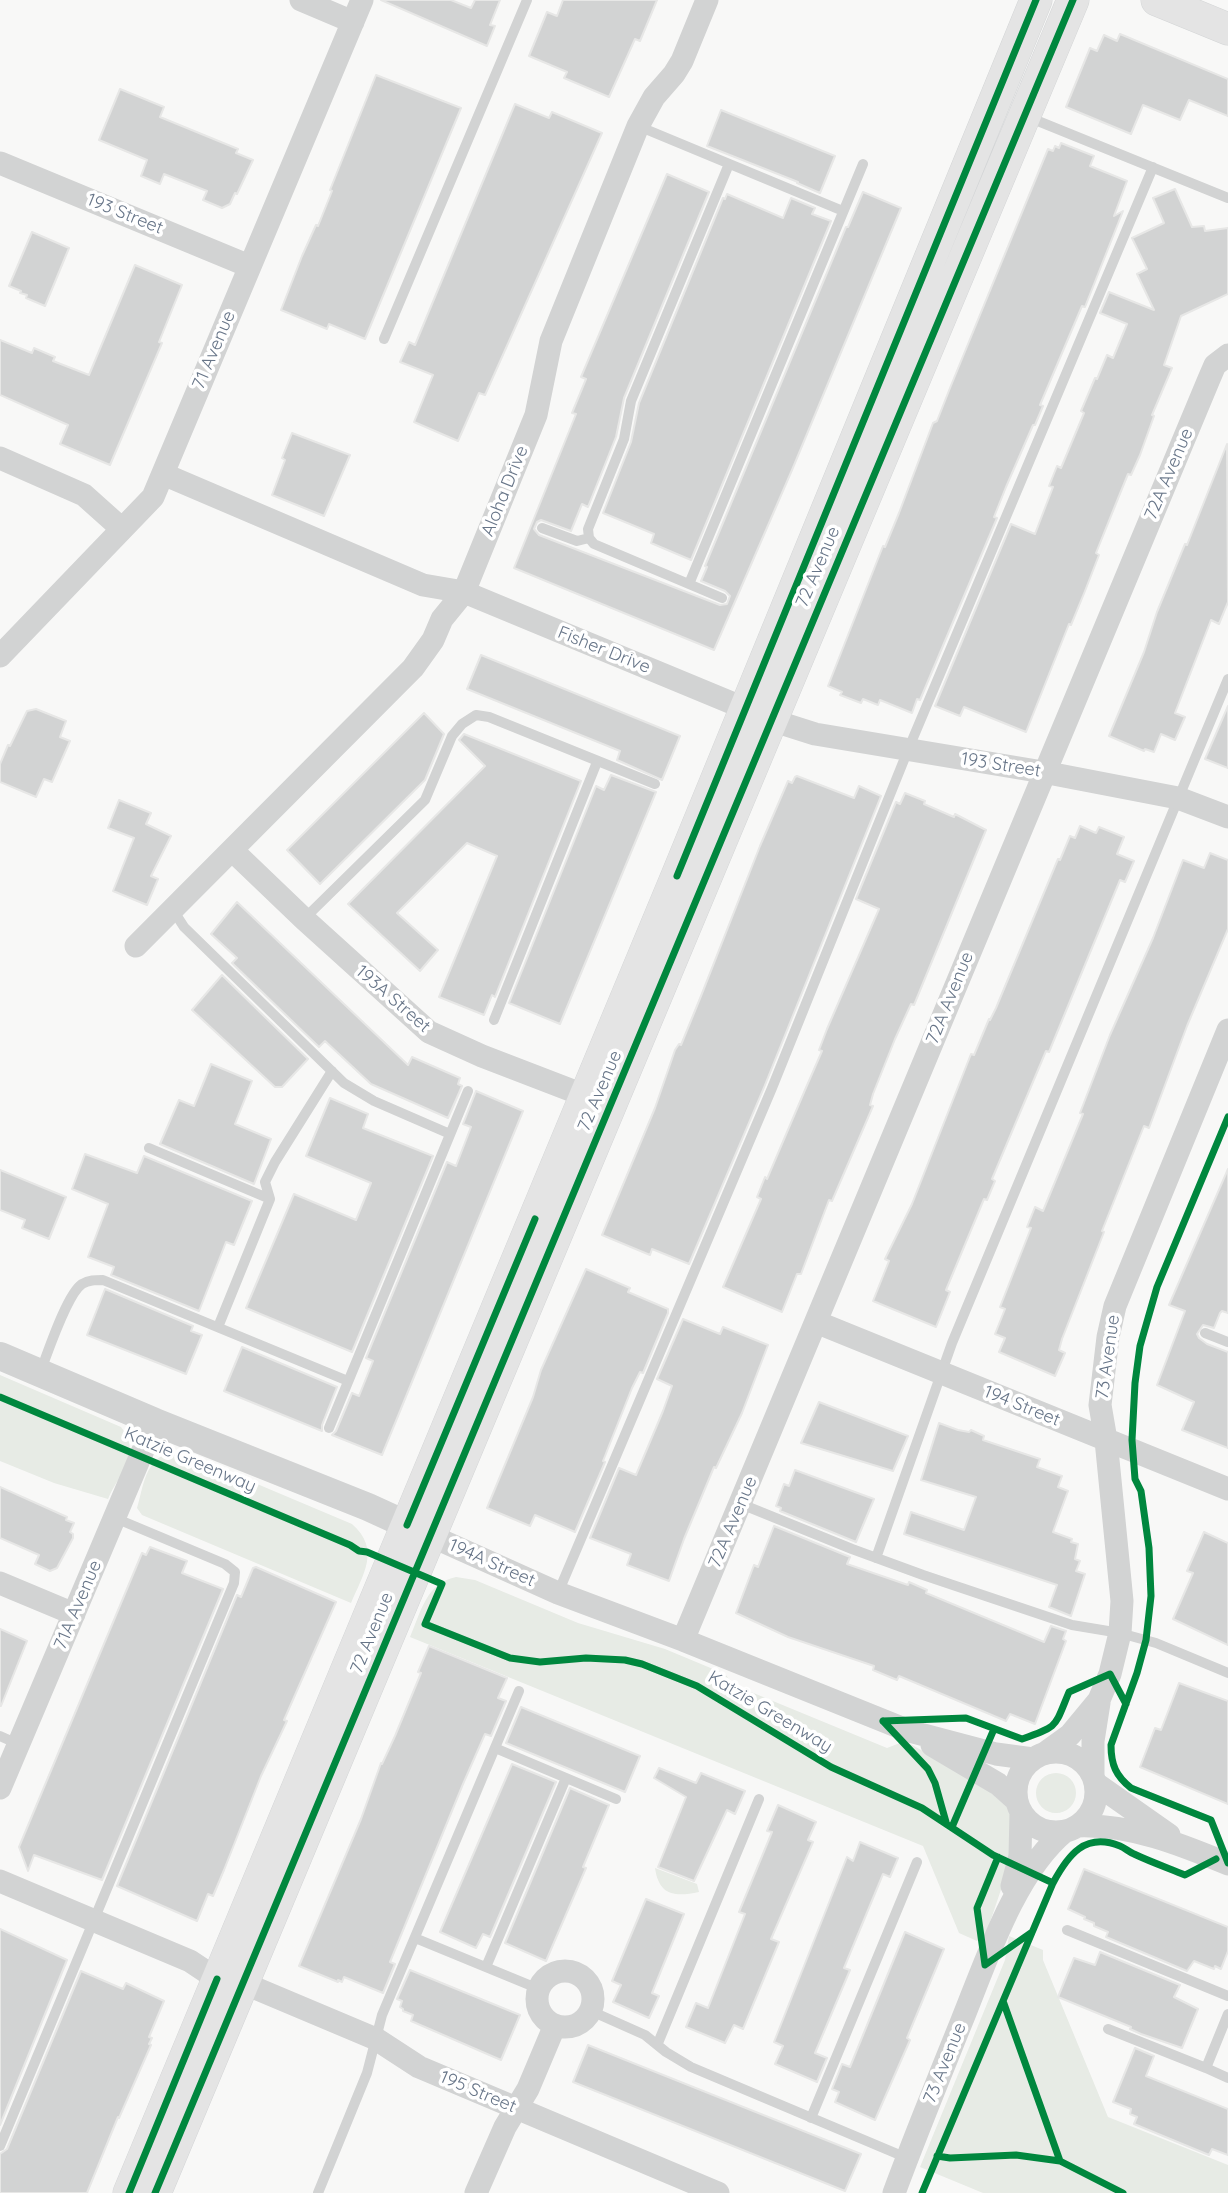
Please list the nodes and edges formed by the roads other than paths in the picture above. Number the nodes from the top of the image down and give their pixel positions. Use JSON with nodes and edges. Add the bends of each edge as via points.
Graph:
{"nodes":[{"id":1,"x":301,"y":0,"type":"edge"},
{"id":2,"x":362,"y":0,"type":"edge"},
{"id":3,"x":527,"y":0,"type":"edge"},
{"id":4,"x":707,"y":0,"type":"edge"},
{"id":5,"x":1036,"y":0,"type":"edge"},
{"id":6,"x":1073,"y":0,"type":"edge"},
{"id":7,"x":1157,"y":0,"type":"edge"},
{"id":8,"x":353,"y":22,"type":"junction"},
{"id":9,"x":1228,"y":29,"type":"edge"},
{"id":10,"x":1025,"y":116,"type":"junction"},
{"id":11,"x":638,"y":126,"type":"junction"},
{"id":12,"x":0,"y":163,"type":"edge"},
{"id":13,"x":729,"y":164,"type":"junction"},
{"id":14,"x":863,"y":164,"type":"dead end"},
{"id":15,"x":1153,"y":167,"type":"junction"},
{"id":16,"x":1228,"y":198,"type":"edge"},
{"id":17,"x":843,"y":211,"type":"junction"},
{"id":18,"x":249,"y":266,"type":"junction"},
{"id":19,"x":384,"y":339,"type":"dead end"},
{"id":20,"x":1225,"y":357,"type":"edge"},
{"id":21,"x":0,"y":458,"type":"edge"},
{"id":22,"x":163,"y":474,"type":"junction"},
{"id":23,"x":542,"y":528,"type":"dead end"},
{"id":24,"x":122,"y":529,"type":"junction"},
{"id":25,"x":589,"y":538,"type":"junction"},
{"id":26,"x":689,"y":584,"type":"junction"},
{"id":27,"x":464,"y":592,"type":"junction"},
{"id":28,"x":722,"y":598,"type":"dead end"},
{"id":29,"x":0,"y":656,"type":"edge"},
{"id":30,"x":1228,"y":679,"type":"edge"},
{"id":31,"x":758,"y":714,"type":"junction"},
{"id":32,"x":908,"y":750,"type":"junction"},
{"id":33,"x":597,"y":762,"type":"junction"},
{"id":34,"x":1043,"y":772,"type":"junction"},
{"id":35,"x":654,"y":784,"type":"dead end"},
{"id":36,"x":1178,"y":798,"type":"junction"},
{"id":37,"x":1228,"y":817,"type":"edge"},
{"id":38,"x":233,"y":850,"type":"junction"},
{"id":39,"x":179,"y":906,"type":"junction"},
{"id":40,"x":304,"y":919,"type":"junction"},
{"id":41,"x":136,"y":946,"type":"dead end"},
{"id":42,"x":494,"y":1020,"type":"dead end"},
{"id":43,"x":1228,"y":1030,"type":"edge"},
{"id":44,"x":332,"y":1071,"type":"junction"},
{"id":45,"x":468,"y":1091,"type":"dead end"},
{"id":46,"x":586,"y":1096,"type":"junction"},
{"id":47,"x":450,"y":1134,"type":"junction"},
{"id":48,"x":149,"y":1148,"type":"dead end"},
{"id":49,"x":270,"y":1199,"type":"junction"},
{"id":50,"x":816,"y":1322,"type":"junction"},
{"id":51,"x":218,"y":1327,"type":"junction"},
{"id":52,"x":1205,"y":1334,"type":"dead end"},
{"id":53,"x":1228,"y":1342,"type":"edge"},
{"id":54,"x":0,"y":1356,"type":"edge"},
{"id":55,"x":39,"y":1373,"type":"junction"},
{"id":56,"x":941,"y":1373,"type":"junction"},
{"id":57,"x":348,"y":1381,"type":"junction"},
{"id":58,"x":155,"y":1422,"type":"junction"},
{"id":59,"x":329,"y":1428,"type":"dead end"},
{"id":60,"x":1105,"y":1440,"type":"junction"},
{"id":61,"x":1228,"y":1489,"type":"edge"},
{"id":62,"x":741,"y":1504,"type":"junction"},
{"id":63,"x":115,"y":1518,"type":"junction"},
{"id":64,"x":418,"y":1530,"type":"junction"},
{"id":65,"x":876,"y":1559,"type":"junction"},
{"id":66,"x":0,"y":1583,"type":"edge"},
{"id":67,"x":558,"y":1593,"type":"junction"},
{"id":68,"x":74,"y":1615,"type":"junction"},
{"id":69,"x":1120,"y":1633,"type":"junction"},
{"id":70,"x":683,"y":1640,"type":"junction"},
{"id":71,"x":1228,"y":1673,"type":"edge"},
{"id":72,"x":519,"y":1691,"type":"dead end"},
{"id":73,"x":1100,"y":1700,"type":"junction"},
{"id":74,"x":909,"y":1731,"type":"junction"},
{"id":75,"x":9,"y":1740,"type":"edge"},
{"id":76,"x":495,"y":1748,"type":"junction"},
{"id":77,"x":1039,"y":1756,"type":"junction"},
{"id":78,"x":566,"y":1778,"type":"junction"},
{"id":79,"x":1094,"y":1780,"type":"junction"},
{"id":80,"x":0,"y":1788,"type":"edge"},
{"id":81,"x":616,"y":1799,"type":"dead end"},
{"id":82,"x":759,"y":1799,"type":"dead end"},
{"id":83,"x":1019,"y":1807,"type":"junction"},
{"id":84,"x":1071,"y":1829,"type":"junction"},
{"id":85,"x":1180,"y":1843,"type":"junction"},
{"id":86,"x":917,"y":1862,"type":"dead end"},
{"id":87,"x":1228,"y":1864,"type":"edge"},
{"id":88,"x":0,"y":1881,"type":"edge"},
{"id":89,"x":95,"y":1920,"type":"junction"},
{"id":90,"x":1066,"y":1930,"type":"dead end"},
{"id":91,"x":998,"y":1933,"type":"junction"},
{"id":92,"x":415,"y":1938,"type":"junction"},
{"id":93,"x":486,"y":1967,"type":"junction"},
{"id":94,"x":230,"y":1981,"type":"junction"},
{"id":95,"x":539,"y":1989,"type":"junction"},
{"id":96,"x":1228,"y":1996,"type":"edge"},
{"id":97,"x":591,"y":2011,"type":"junction"},
{"id":98,"x":1228,"y":2014,"type":"edge"},
{"id":99,"x":555,"y":2025,"type":"junction"},
{"id":100,"x":1108,"y":2029,"type":"dead end"},
{"id":101,"x":376,"y":2039,"type":"junction"},
{"id":102,"x":658,"y":2043,"type":"junction"},
{"id":103,"x":1206,"y":2068,"type":"junction"},
{"id":104,"x":1228,"y":2078,"type":"edge"},
{"id":105,"x":516,"y":2108,"type":"junction"},
{"id":106,"x":811,"y":2118,"type":"junction"},
{"id":107,"x":0,"y":2146,"type":"edge"},
{"id":108,"x":907,"y":2158,"type":"junction"},
{"id":109,"x":160,"y":2181,"type":"edge"},
{"id":110,"x":129,"y":2193,"type":"edge"},
{"id":111,"x":318,"y":2193,"type":"edge"},
{"id":112,"x":476,"y":2193,"type":"edge"},
{"id":113,"x":718,"y":2193,"type":"edge"},
{"id":114,"x":894,"y":2193,"type":"edge"}],
"edges":[{"from":1,"to":8,"type":"street"},
{"from":2,"to":8,"type":"street","name":"71 Avenue"},
{"from":3,"to":19,"type":"lane"},
{"from":4,"to":11,"type":"street","name":"Aloha Drive","via":[[682,61]]},
{"from":5,"to":31,"type":"main road","name":"72 Avenue","via":[[856,438]]},
{"from":6,"to":10,"type":"main road","name":"72 Avenue"},
{"from":7,"to":9,"type":"main road"},
{"from":8,"to":18,"type":"street","name":"71 Avenue"},
{"from":10,"to":15,"type":"lane"},
{"from":10,"to":31,"type":"main road","name":"72 Avenue"},
{"from":11,"to":13,"type":"lane"},
{"from":11,"to":27,"type":"street","name":"Aloha Drive","via":[[551,341],[536,415]]},
{"from":12,"to":18,"type":"street","name":"193 Street"},
{"from":13,"to":17,"type":"lane"},
{"from":13,"to":25,"type":"lane","via":[[631,401],[624,439],[588,529]]},
{"from":14,"to":17,"type":"lane"},
{"from":15,"to":16,"type":"lane"},
{"from":15,"to":32,"type":"lane"},
{"from":17,"to":26,"type":"lane"},
{"from":18,"to":22,"type":"street","name":"71 Avenue"},
{"from":20,"to":34,"type":"street","name":"72A Avenue","via":[[1212,372]]},
{"from":21,"to":24,"type":"street","via":[[84,495]]},
{"from":22,"to":24,"type":"street","name":"71 Avenue","via":[[153,497]]},
{"from":22,"to":27,"type":"street","name":"Fisher Drive","via":[[423,585]]},
{"from":23,"to":25,"type":"lane","via":[[577,541]]},
{"from":24,"to":29,"type":"street","name":"71 Avenue"},
{"from":25,"to":26,"type":"lane"},
{"from":26,"to":28,"type":"lane"},
{"from":27,"to":31,"type":"street","name":"Fisher Drive"},
{"from":27,"to":38,"type":"street","name":"Aloha Drive","via":[[413,668]]},
{"from":30,"to":36,"type":"lane"},
{"from":31,"to":32,"type":"street","name":"193 Street","via":[[815,733]]},
{"from":31,"to":46,"type":"main road","name":"72 Avenue"},
{"from":31,"to":64,"type":"main road","name":"72 Avenue","via":[[678,904],[672,959]]},
{"from":32,"to":34,"type":"street","name":"193 Street"},
{"from":32,"to":67,"type":"lane","via":[[772,1088]]},
{"from":33,"to":35,"type":"lane"},
{"from":33,"to":40,"type":"lane","via":[[476,715],[452,736],[425,800]]},
{"from":33,"to":42,"type":"lane"},
{"from":34,"to":36,"type":"street","name":"193 Street"},
{"from":34,"to":50,"type":"street","name":"72A Avenue"},
{"from":36,"to":37,"type":"street","name":"193 Street"},
{"from":36,"to":56,"type":"lane"},
{"from":38,"to":39,"type":"street","name":"Aloha Drive"},
{"from":38,"to":40,"type":"street","name":"193A Street"},
{"from":39,"to":41,"type":"street","name":"Aloha Drive"},
{"from":39,"to":44,"type":"lane","via":[[175,913],[184,927]]},
{"from":40,"to":46,"type":"street","name":"193A Street","via":[[429,1032]]},
{"from":43,"to":60,"type":"street","name":"73 Avenue","via":[[1115,1306],[1100,1402]]},
{"from":44,"to":47,"type":"lane","via":[[357,1092]]},
{"from":44,"to":49,"type":"lane","via":[[265,1182]]},
{"from":45,"to":47,"type":"lane"},
{"from":46,"to":64,"type":"main road","name":"72 Avenue"},
{"from":47,"to":57,"type":"lane"},
{"from":48,"to":49,"type":"lane"},
{"from":49,"to":51,"type":"lane"},
{"from":50,"to":56,"type":"street","name":"194 Street"},
{"from":50,"to":62,"type":"street","name":"72A Avenue"},
{"from":51,"to":55,"type":"lane","via":[[103,1280],[90,1280],[71,1297]]},
{"from":51,"to":57,"type":"lane"},
{"from":52,"to":53,"type":"lane"},
{"from":54,"to":55,"type":"street","name":"194A Street"},
{"from":55,"to":58,"type":"street","name":"194A Street"},
{"from":56,"to":60,"type":"street","name":"194 Street"},
{"from":56,"to":65,"type":"lane"},
{"from":57,"to":59,"type":"lane"},
{"from":58,"to":63,"type":"street","name":"71A Avenue"},
{"from":58,"to":64,"type":"street","name":"194A Street"},
{"from":60,"to":61,"type":"street","name":"194 Street"},
{"from":60,"to":69,"type":"street","name":"73 Avenue","via":[[1122,1601]]},
{"from":62,"to":65,"type":"lane"},
{"from":62,"to":70,"type":"street","name":"72A Avenue"},
{"from":63,"to":68,"type":"street","name":"71A Avenue"},
{"from":63,"to":89,"type":"lane","via":[[235,1572]]},
{"from":64,"to":67,"type":"street","name":"194A Street"},
{"from":64,"to":94,"type":"main road","name":"72 Avenue"},
{"from":65,"to":69,"type":"lane","via":[[1072,1625]]},
{"from":66,"to":68,"type":"street"},
{"from":67,"to":70,"type":"street","name":"194A Street"},
{"from":68,"to":75,"type":"street","name":"71A Avenue"},
{"from":69,"to":71,"type":"lane"},
{"from":69,"to":73,"type":"street","name":"73 Avenue"},
{"from":70,"to":74,"type":"street","name":"194A Street"},
{"from":72,"to":76,"type":"lane"},
{"from":73,"to":77,"type":"street","name":"73 Avenue","via":[[1070,1735]]},
{"from":73,"to":79,"type":"street","name":"73 Avenue","via":[[1093,1741]]},
{"from":74,"to":77,"type":"street","name":"194A Street","via":[[996,1754]]},
{"from":74,"to":83,"type":"street","name":"194A Street","via":[[998,1784]]},
{"from":75,"to":80,"type":"street","name":"71A Avenue"},
{"from":76,"to":78,"type":"lane"},
{"from":76,"to":92,"type":"lane"},
{"from":77,"to":79,"type":"street","via":[[1068,1753],[1087,1766]]},
{"from":77,"to":83,"type":"street","via":[[1018,1777]]},
{"from":78,"to":81,"type":"lane"},
{"from":78,"to":93,"type":"lane"},
{"from":79,"to":84,"type":"street","via":[[1093,1808]]},
{"from":79,"to":85,"type":"street"},
{"from":82,"to":102,"type":"lane"},
{"from":83,"to":84,"type":"street","via":[[1040,1829]]},
{"from":83,"to":91,"type":"street","name":"73 Avenue","via":[[1018,1866]]},
{"from":84,"to":85,"type":"street","via":[[1128,1830]]},
{"from":84,"to":91,"type":"street","name":"73 Avenue","via":[[1035,1862]]},
{"from":85,"to":87,"type":"street"},
{"from":86,"to":106,"type":"lane"},
{"from":88,"to":89,"type":"street","name":"195 Street"},
{"from":89,"to":94,"type":"street","name":"195 Street"},
{"from":89,"to":107,"type":"lane"},
{"from":90,"to":96,"type":"lane"},
{"from":91,"to":108,"type":"street","name":"73 Avenue"},
{"from":92,"to":93,"type":"lane"},
{"from":92,"to":101,"type":"lane"},
{"from":93,"to":95,"type":"lane"},
{"from":94,"to":101,"type":"street","name":"195 Street"},
{"from":94,"to":109,"type":"main road","via":[[219,1986],[216,2013],[174,2118]]},
{"from":94,"to":110,"type":"main road","name":"72 Avenue"},
{"from":95,"to":97,"type":"street","via":[[550,1975],[573,1972],[589,1984]]},
{"from":95,"to":99,"type":"street","via":[[541,2014]]},
{"from":97,"to":99,"type":"street","via":[[580,2023]]},
{"from":97,"to":102,"type":"lane"},
{"from":98,"to":103,"type":"lane"},
{"from":99,"to":105,"type":"street"},
{"from":100,"to":103,"type":"lane"},
{"from":101,"to":105,"type":"street","name":"195 Street","via":[[419,2067]]},
{"from":101,"to":111,"type":"lane","via":[[367,2073]]},
{"from":102,"to":106,"type":"lane","via":[[691,2067]]},
{"from":103,"to":104,"type":"lane"},
{"from":105,"to":112,"type":"street"},
{"from":105,"to":113,"type":"street","name":"195 Street"},
{"from":106,"to":108,"type":"lane"},
{"from":108,"to":114,"type":"street","name":"73 Avenue"}]}
